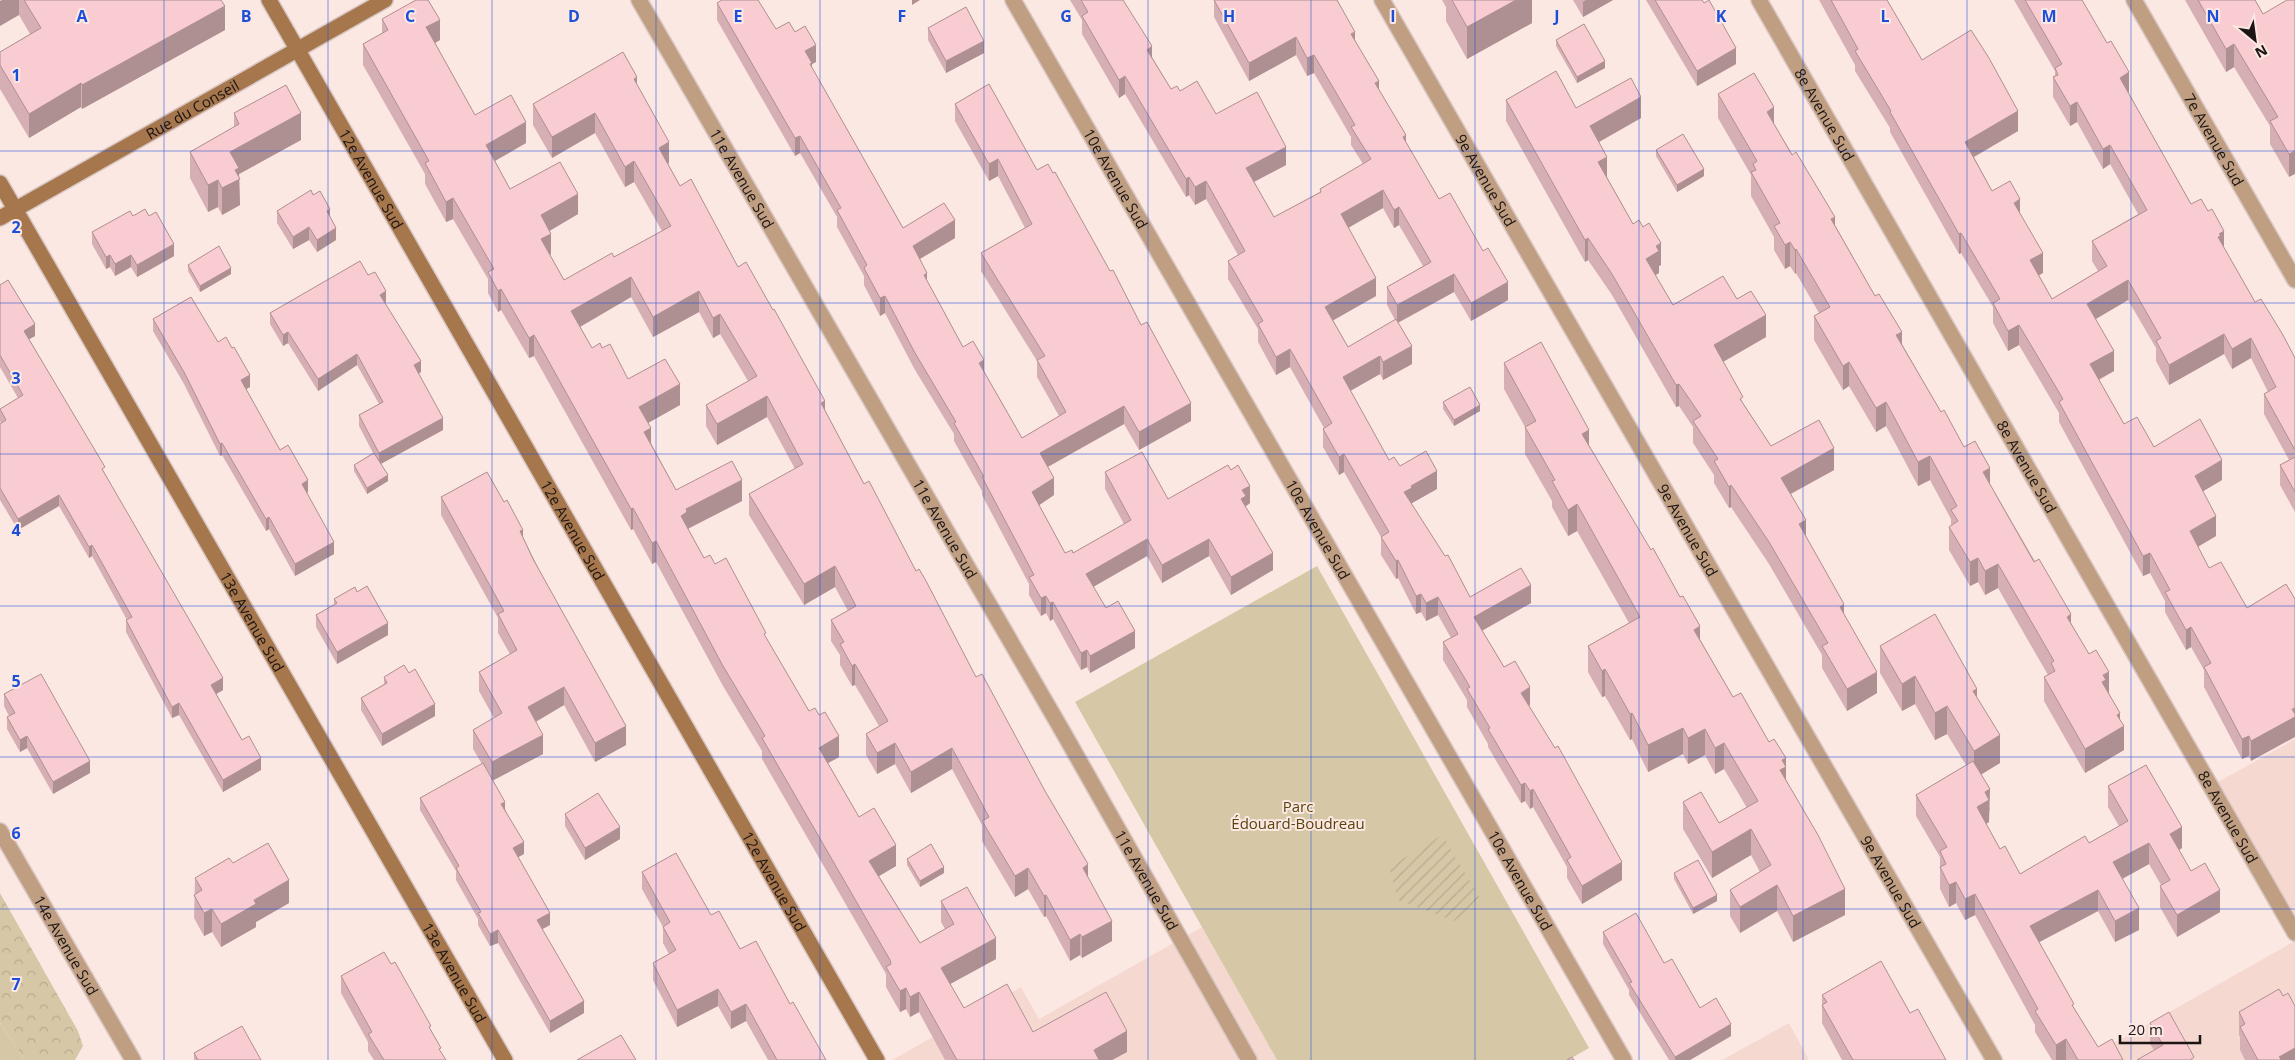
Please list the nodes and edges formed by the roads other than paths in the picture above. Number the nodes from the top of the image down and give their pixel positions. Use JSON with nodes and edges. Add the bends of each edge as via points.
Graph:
{"nodes":[{"id":1,"x":269,"y":0,"type":"edge"},
{"id":2,"x":385,"y":0,"type":"edge"},
{"id":3,"x":639,"y":0,"type":"edge"},
{"id":4,"x":1013,"y":0,"type":"edge"},
{"id":5,"x":1382,"y":0,"type":"edge"},
{"id":6,"x":1759,"y":0,"type":"edge"},
{"id":7,"x":2134,"y":0,"type":"edge"},
{"id":8,"x":297,"y":50,"type":"junction"},
{"id":9,"x":0,"y":182,"type":"edge"},
{"id":10,"x":16,"y":210,"type":"junction"},
{"id":11,"x":0,"y":218,"type":"edge"},
{"id":12,"x":2295,"y":280,"type":"edge"},
{"id":13,"x":0,"y":831,"type":"edge"},
{"id":14,"x":2295,"y":933,"type":"edge"},
{"id":15,"x":133,"y":1060,"type":"edge"},
{"id":16,"x":505,"y":1060,"type":"edge"},
{"id":17,"x":877,"y":1060,"type":"edge"},
{"id":18,"x":1249,"y":1060,"type":"edge"},
{"id":19,"x":1624,"y":1060,"type":"edge"},
{"id":20,"x":1994,"y":1060,"type":"edge"}],
"edges":[{"from":1,"to":8,"type":"main road","name":"12e Avenue Sud"},
{"from":2,"to":8,"type":"main road","name":"Rue du Conseil"},
{"from":3,"to":18,"type":"street","name":"11e Avenue Sud"},
{"from":4,"to":19,"type":"street","name":"10e Avenue Sud"},
{"from":5,"to":20,"type":"street","name":"9e Avenue Sud"},
{"from":6,"to":14,"type":"street","name":"8e Avenue Sud"},
{"from":7,"to":12,"type":"street","name":"7e Avenue Sud"},
{"from":8,"to":10,"type":"main road","name":"Rue du Conseil"},
{"from":8,"to":17,"type":"main road","name":"12e Avenue Sud"},
{"from":9,"to":10,"type":"main road","name":"13e Avenue Sud"},
{"from":10,"to":11,"type":"main road","name":"Rue du Conseil"},
{"from":10,"to":16,"type":"main road","name":"13e Avenue Sud"},
{"from":13,"to":15,"type":"street","name":"14e Avenue Sud"}]}
